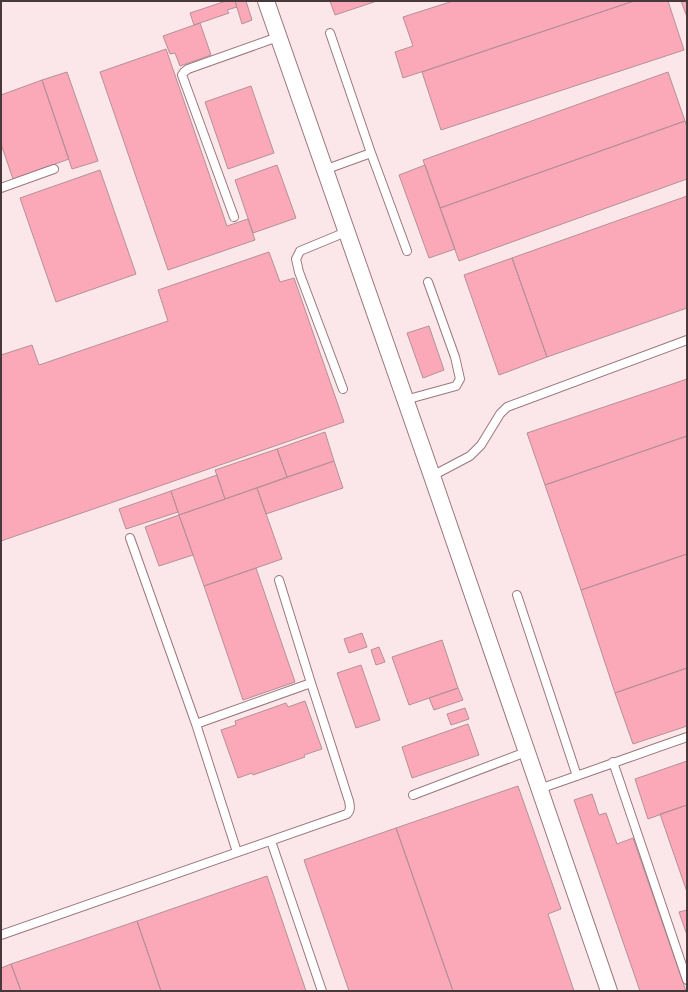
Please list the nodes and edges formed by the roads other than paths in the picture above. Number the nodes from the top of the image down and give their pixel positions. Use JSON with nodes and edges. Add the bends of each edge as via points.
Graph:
{"nodes":[{"id":1,"x":266,"y":1,"type":"edge"},
{"id":2,"x":330,"y":33,"type":"dead end"},
{"id":3,"x":278,"y":37,"type":"junction"},
{"id":4,"x":371,"y":153,"type":"junction"},
{"id":5,"x":54,"y":169,"type":"dead end"},
{"id":6,"x":324,"y":170,"type":"junction"},
{"id":7,"x":1,"y":188,"type":"edge"},
{"id":8,"x":234,"y":217,"type":"dead end"},
{"id":9,"x":346,"y":232,"type":"junction"},
{"id":10,"x":407,"y":251,"type":"dead end"},
{"id":11,"x":428,"y":282,"type":"dead end"},
{"id":12,"x":687,"y":340,"type":"edge"},
{"id":13,"x":343,"y":389,"type":"dead end"},
{"id":14,"x":405,"y":400,"type":"junction"},
{"id":15,"x":432,"y":476,"type":"junction"},
{"id":16,"x":130,"y":538,"type":"dead end"},
{"id":17,"x":279,"y":580,"type":"dead end"},
{"id":18,"x":517,"y":595,"type":"dead end"},
{"id":19,"x":311,"y":683,"type":"junction"},
{"id":20,"x":196,"y":724,"type":"junction"},
{"id":21,"x":687,"y":737,"type":"edge"},
{"id":22,"x":526,"y":752,"type":"junction"},
{"id":23,"x":613,"y":762,"type":"junction"},
{"id":24,"x":577,"y":776,"type":"junction"},
{"id":25,"x":539,"y":788,"type":"junction"},
{"id":26,"x":413,"y":795,"type":"dead end"},
{"id":27,"x":271,"y":841,"type":"junction"},
{"id":28,"x":237,"y":852,"type":"junction"},
{"id":29,"x":1,"y":935,"type":"edge"},
{"id":30,"x":687,"y":980,"type":"edge"},
{"id":31,"x":322,"y":991,"type":"edge"},
{"id":32,"x":609,"y":991,"type":"edge"}],
"edges":[{"from":1,"to":3,"type":"street"},
{"from":2,"to":4,"type":"lane"},
{"from":3,"to":6,"type":"street"},
{"from":3,"to":8,"type":"lane","via":[[188,69],[182,75]]},
{"from":4,"to":6,"type":"lane"},
{"from":4,"to":10,"type":"lane"},
{"from":5,"to":7,"type":"lane"},
{"from":6,"to":9,"type":"street"},
{"from":9,"to":13,"type":"lane","via":[[300,251],[296,259]]},
{"from":9,"to":14,"type":"street"},
{"from":11,"to":14,"type":"lane","via":[[455,357],[460,379],[456,386]]},
{"from":12,"to":15,"type":"lane","via":[[507,407],[481,446],[470,456]]},
{"from":14,"to":15,"type":"street"},
{"from":15,"to":22,"type":"street"},
{"from":16,"to":20,"type":"lane"},
{"from":17,"to":19,"type":"lane"},
{"from":18,"to":24,"type":"lane"},
{"from":19,"to":20,"type":"lane"},
{"from":19,"to":27,"type":"lane","via":[[350,809],[347,814]]},
{"from":20,"to":28,"type":"lane"},
{"from":21,"to":23,"type":"lane"},
{"from":22,"to":25,"type":"street"},
{"from":22,"to":26,"type":"lane"},
{"from":23,"to":24,"type":"lane"},
{"from":23,"to":30,"type":"lane"},
{"from":24,"to":25,"type":"lane"},
{"from":25,"to":32,"type":"street"},
{"from":27,"to":28,"type":"lane"},
{"from":27,"to":31,"type":"lane"},
{"from":28,"to":29,"type":"lane"}]}
